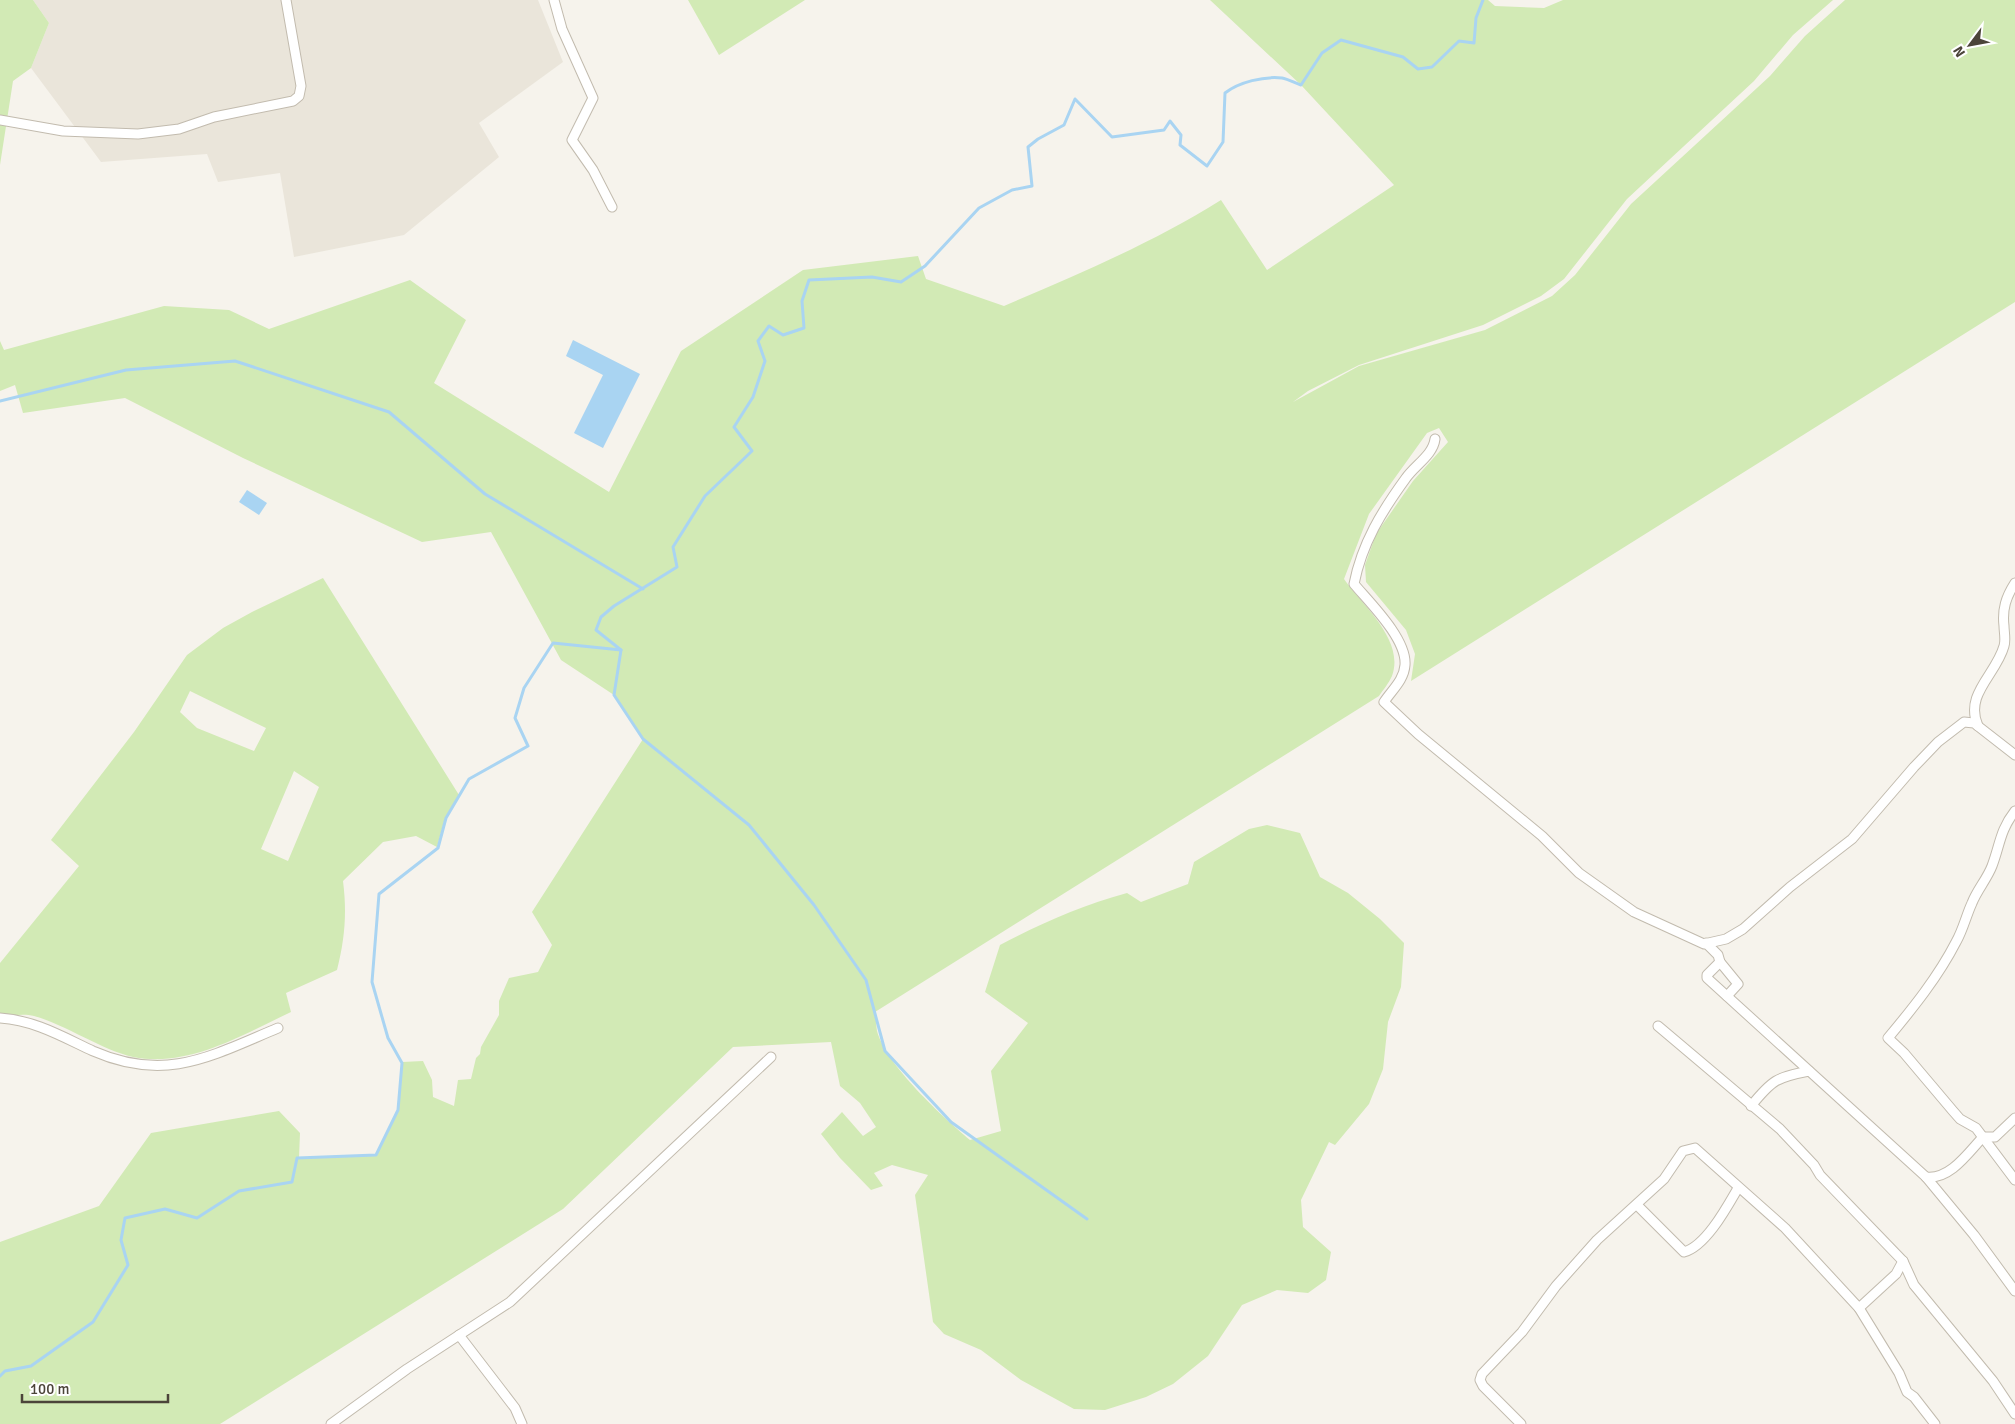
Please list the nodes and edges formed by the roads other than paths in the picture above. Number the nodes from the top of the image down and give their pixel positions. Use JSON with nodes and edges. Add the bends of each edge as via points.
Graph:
{"nodes":[{"id":1,"x":286,"y":0,"type":"edge"},
{"id":2,"x":554,"y":0,"type":"edge"},
{"id":3,"x":0,"y":120,"type":"edge"},
{"id":4,"x":612,"y":207,"type":"dead end"},
{"id":5,"x":1436,"y":439,"type":"dead end"},
{"id":6,"x":2015,"y":583,"type":"edge"},
{"id":7,"x":1978,"y":726,"type":"junction"},
{"id":8,"x":2015,"y":755,"type":"edge"},
{"id":9,"x":2015,"y":810,"type":"edge"},
{"id":10,"x":1706,"y":943,"type":"junction"},
{"id":11,"x":1720,"y":962,"type":"junction"},
{"id":12,"x":1727,"y":996,"type":"junction"},
{"id":13,"x":0,"y":1018,"type":"edge"},
{"id":14,"x":1658,"y":1026,"type":"dead end"},
{"id":15,"x":278,"y":1028,"type":"dead end"},
{"id":16,"x":771,"y":1057,"type":"dead end"},
{"id":17,"x":1809,"y":1071,"type":"junction"},
{"id":18,"x":1751,"y":1106,"type":"junction"},
{"id":19,"x":2015,"y":1118,"type":"edge"},
{"id":20,"x":1995,"y":1137,"type":"junction"},
{"id":21,"x":1983,"y":1138,"type":"junction"},
{"id":22,"x":1992,"y":1149,"type":"junction"},
{"id":23,"x":1926,"y":1177,"type":"junction"},
{"id":24,"x":2015,"y":1180,"type":"edge"},
{"id":25,"x":1738,"y":1188,"type":"junction"},
{"id":26,"x":1637,"y":1205,"type":"junction"},
{"id":27,"x":1903,"y":1261,"type":"junction"},
{"id":28,"x":2015,"y":1291,"type":"edge"},
{"id":29,"x":1858,"y":1308,"type":"junction"},
{"id":30,"x":459,"y":1335,"type":"junction"},
{"id":31,"x":2015,"y":1414,"type":"edge"},
{"id":32,"x":331,"y":1424,"type":"edge"},
{"id":33,"x":522,"y":1424,"type":"edge"},
{"id":34,"x":1521,"y":1424,"type":"edge"},
{"id":35,"x":1935,"y":1424,"type":"edge"}],
"edges":[{"from":1,"to":3,"type":"street","via":[[301,86],[299,96],[293,101],[179,129],[138,134],[63,131]]},
{"from":2,"to":4,"type":"street","via":[[562,29],[594,98],[572,140],[593,170]]},
{"from":5,"to":10,"type":"street","via":[[1435,446],[1407,476],[1374,526],[1364,547],[1354,584],[1396,636],[1402,649],[1405,665],[1399,683],[1384,702],[1542,836],[1586,879],[1634,912]]},
{"from":6,"to":7,"type":"street","via":[[2006,596],[2003,616],[2005,645],[1973,704]]},
{"from":7,"to":8,"type":"street"},
{"from":7,"to":10,"type":"street","via":[[1964,722],[1938,742],[1852,838],[1790,886],[1743,929],[1726,939]]},
{"from":9,"to":21,"type":"street","via":[[2006,822],[1992,865],[1945,962],[1928,989],[1888,1038],[1953,1111],[1976,1128]]},
{"from":10,"to":11,"type":"street","via":[[1718,955]]},
{"from":11,"to":12,"type":"street","via":[[1738,984]]},
{"from":11,"to":12,"type":"street","via":[[1706,978]]},
{"from":12,"to":17,"type":"street"},
{"from":13,"to":15,"type":"street","via":[[33,1024],[117,1061],[163,1066],[186,1064]]},
{"from":14,"to":18,"type":"street"},
{"from":16,"to":30,"type":"street","via":[[510,1302]]},
{"from":17,"to":18,"type":"street","via":[[1782,1076]]},
{"from":17,"to":23,"type":"street"},
{"from":18,"to":27,"type":"street","via":[[1780,1129]]},
{"from":19,"to":20,"type":"street"},
{"from":20,"to":21,"type":"street"},
{"from":20,"to":22,"type":"street"},
{"from":21,"to":22,"type":"street"},
{"from":21,"to":23,"type":"street","via":[[1946,1174]]},
{"from":22,"to":24,"type":"street"},
{"from":23,"to":28,"type":"street"},
{"from":25,"to":26,"type":"street","via":[[1695,1148],[1684,1151],[1664,1179]]},
{"from":25,"to":26,"type":"street","via":[[1718,1222],[1692,1250],[1684,1252]]},
{"from":25,"to":29,"type":"street","via":[[1785,1228]]},
{"from":26,"to":34,"type":"street","via":[[1597,1240],[1556,1286],[1522,1332],[1482,1374],[1483,1386]]},
{"from":27,"to":29,"type":"street","via":[[1896,1274]]},
{"from":27,"to":31,"type":"street","via":[[1914,1285],[1987,1373]]},
{"from":29,"to":35,"type":"street","via":[[1899,1373],[1901,1383]]},
{"from":30,"to":32,"type":"street"},
{"from":30,"to":33,"type":"street","via":[[515,1408]]}]}
